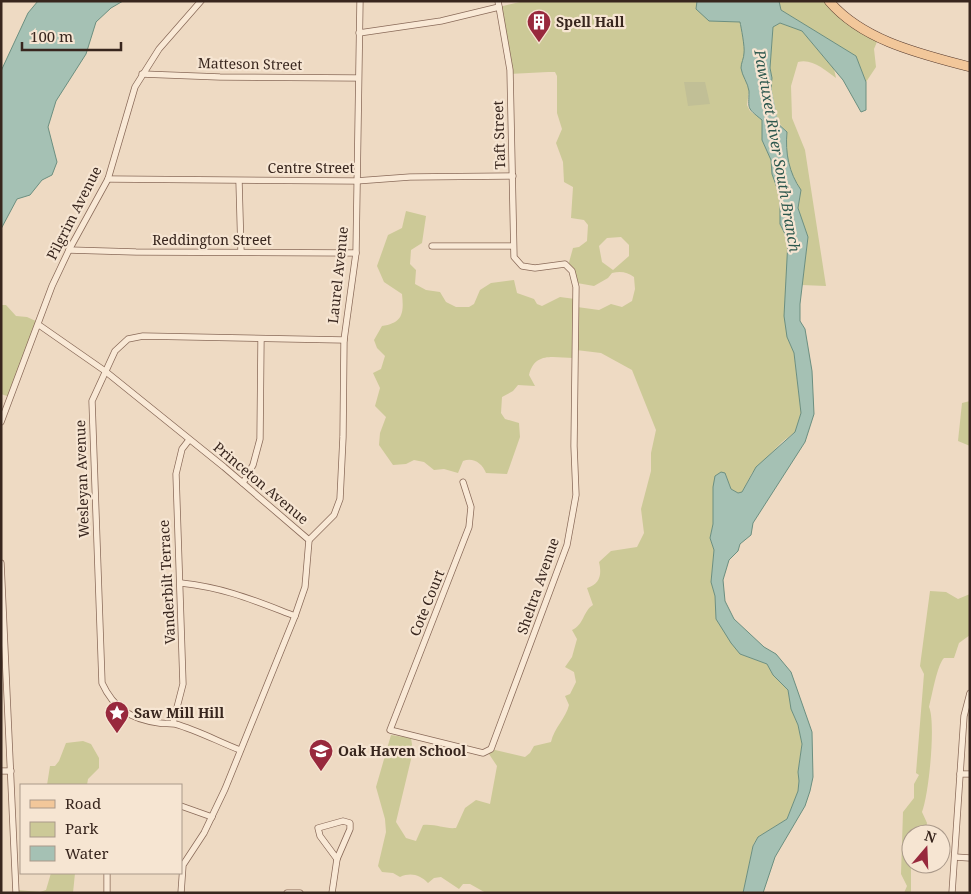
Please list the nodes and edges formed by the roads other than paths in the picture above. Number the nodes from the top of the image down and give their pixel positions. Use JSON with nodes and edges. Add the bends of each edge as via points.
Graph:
{"nodes":[{"id":1,"x":201,"y":1,"type":"edge"},
{"id":2,"x":360,"y":1,"type":"edge"},
{"id":3,"x":829,"y":1,"type":"edge"},
{"id":4,"x":498,"y":4,"type":"edge"},
{"id":5,"x":359,"y":33,"type":"junction"},
{"id":6,"x":970,"y":67,"type":"edge"},
{"id":7,"x":142,"y":74,"type":"junction"},
{"id":8,"x":358,"y":78,"type":"junction"},
{"id":9,"x":513,"y":176,"type":"junction"},
{"id":10,"x":108,"y":179,"type":"junction"},
{"id":11,"x":239,"y":181,"type":"junction"},
{"id":12,"x":356,"y":181,"type":"junction"},
{"id":13,"x":432,"y":246,"type":"dead end"},
{"id":14,"x":513,"y":246,"type":"junction"},
{"id":15,"x":69,"y":250,"type":"junction"},
{"id":16,"x":241,"y":252,"type":"junction"},
{"id":17,"x":356,"y":253,"type":"junction"},
{"id":18,"x":572,"y":271,"type":"joint"},
{"id":19,"x":39,"y":325,"type":"junction"},
{"id":20,"x":261,"y":340,"type":"junction"},
{"id":21,"x":344,"y":340,"type":"junction"},
{"id":22,"x":105,"y":371,"type":"junction"},
{"id":23,"x":1,"y":422,"type":"edge"},
{"id":24,"x":189,"y":440,"type":"junction"},
{"id":25,"x":462,"y":482,"type":"dead end"},
{"id":26,"x":243,"y":483,"type":"junction"},
{"id":27,"x":309,"y":540,"type":"junction"},
{"id":28,"x":1,"y":564,"type":"edge"},
{"id":29,"x":181,"y":583,"type":"junction"},
{"id":30,"x":295,"y":616,"type":"junction"},
{"id":31,"x":4,"y":684,"type":"edge"},
{"id":32,"x":970,"y":694,"type":"edge"},
{"id":33,"x":173,"y":723,"type":"junction"},
{"id":34,"x":390,"y":730,"type":"joint"},
{"id":35,"x":240,"y":750,"type":"junction"},
{"id":36,"x":1,"y":771,"type":"edge"},
{"id":37,"x":11,"y":771,"type":"junction"},
{"id":38,"x":960,"y":774,"type":"junction"},
{"id":39,"x":970,"y":774,"type":"edge"},
{"id":40,"x":182,"y":806,"type":"edge"},
{"id":41,"x":212,"y":817,"type":"junction"},
{"id":42,"x":955,"y":857,"type":"junction"},
{"id":43,"x":970,"y":858,"type":"edge"},
{"id":44,"x":338,"y":859,"type":"junction"},
{"id":45,"x":106,"y":874,"type":"edge"},
{"id":46,"x":16,"y":893,"type":"edge"},
{"id":47,"x":108,"y":893,"type":"edge"},
{"id":48,"x":181,"y":893,"type":"edge"},
{"id":49,"x":287,"y":893,"type":"edge"},
{"id":50,"x":300,"y":893,"type":"edge"},
{"id":51,"x":332,"y":893,"type":"edge"},
{"id":52,"x":952,"y":893,"type":"edge"}],
"edges":[{"from":1,"to":7,"type":"street","name":"Pilgrim Avenue"},
{"from":2,"to":5,"type":"street","name":"Laurel Avenue"},
{"from":3,"to":6,"type":"main road","via":[[852,22],[888,42]]},
{"from":4,"to":5,"type":"street","via":[[441,21]]},
{"from":4,"to":9,"type":"street","name":"Taft Street","via":[[510,70]]},
{"from":5,"to":8,"type":"street","name":"Laurel Avenue"},
{"from":7,"to":8,"type":"street","name":"Matteson Street"},
{"from":7,"to":10,"type":"street","name":"Pilgrim Avenue","via":[[135,87]]},
{"from":8,"to":12,"type":"street","name":"Laurel Avenue"},
{"from":9,"to":12,"type":"street","name":"Centre Street"},
{"from":9,"to":14,"type":"street","name":"Taft Street"},
{"from":10,"to":11,"type":"street","name":"Centre Street"},
{"from":10,"to":15,"type":"street","name":"Pilgrim Avenue"},
{"from":11,"to":12,"type":"street","name":"Centre Street"},
{"from":11,"to":16,"type":"street"},
{"from":12,"to":17,"type":"street","name":"Laurel Avenue"},
{"from":13,"to":14,"type":"street"},
{"from":14,"to":18,"type":"street","name":"Taft Street","via":[[514,257],[522,266],[534,268],[565,264]]},
{"from":15,"to":16,"type":"street","name":"Reddington Street"},
{"from":15,"to":19,"type":"street","name":"Pilgrim Avenue"},
{"from":16,"to":17,"type":"street","name":"Reddington Street"},
{"from":17,"to":21,"type":"street","name":"Laurel Avenue"},
{"from":18,"to":34,"type":"street","name":"Sheltra Avenue","via":[[576,287],[576,495],[567,546],[556,582],[491,749],[483,753],[471,751]]},
{"from":19,"to":22,"type":"street","name":"Princeton Avenue"},
{"from":19,"to":23,"type":"street","name":"Pilgrim Avenue"},
{"from":20,"to":21,"type":"street","name":"Wesleyan Avenue"},
{"from":20,"to":22,"type":"street","name":"Wesleyan Avenue","via":[[142,336],[128,339],[115,351]]},
{"from":20,"to":26,"type":"street","via":[[260,439],[253,465]]},
{"from":21,"to":27,"type":"street","name":"Laurel Avenue","via":[[340,499],[334,515]]},
{"from":22,"to":24,"type":"street","name":"Princeton Avenue"},
{"from":22,"to":33,"type":"street","name":"Wesleyan Avenue","via":[[92,401],[102,683],[109,699],[124,712],[141,720]]},
{"from":24,"to":26,"type":"street","name":"Princeton Avenue"},
{"from":24,"to":29,"type":"street","name":"Vanderbilt Terrace","via":[[182,449],[176,474]]},
{"from":25,"to":34,"type":"street","name":"Cote Court","via":[[471,507],[469,527]]},
{"from":26,"to":27,"type":"street","name":"Princeton Avenue"},
{"from":27,"to":30,"type":"street","name":"Princeton Avenue","via":[[305,587]]},
{"from":28,"to":31,"type":"street"},
{"from":29,"to":30,"type":"street","via":[[213,586]]},
{"from":29,"to":33,"type":"street","name":"Vanderbilt Terrace","via":[[183,684]]},
{"from":30,"to":35,"type":"street","name":"Princeton Avenue"},
{"from":31,"to":37,"type":"street"},
{"from":32,"to":38,"type":"street","via":[[964,716]]},
{"from":33,"to":35,"type":"street","name":"Wesleyan Avenue"},
{"from":35,"to":41,"type":"street","name":"Princeton Avenue"},
{"from":36,"to":37,"type":"street"},
{"from":37,"to":46,"type":"street"},
{"from":38,"to":39,"type":"street"},
{"from":38,"to":42,"type":"street"},
{"from":40,"to":41,"type":"street"},
{"from":41,"to":48,"type":"street","name":"Princeton Avenue","via":[[183,865]]},
{"from":42,"to":43,"type":"street"},
{"from":42,"to":52,"type":"street"},
{"from":44,"to":44,"type":"street","via":[[320,836],[318,828],[343,821],[350,823],[350,829]]},
{"from":44,"to":51,"type":"street"},
{"from":45,"to":47,"type":"street"},
{"from":49,"to":50,"type":"street"}]}
